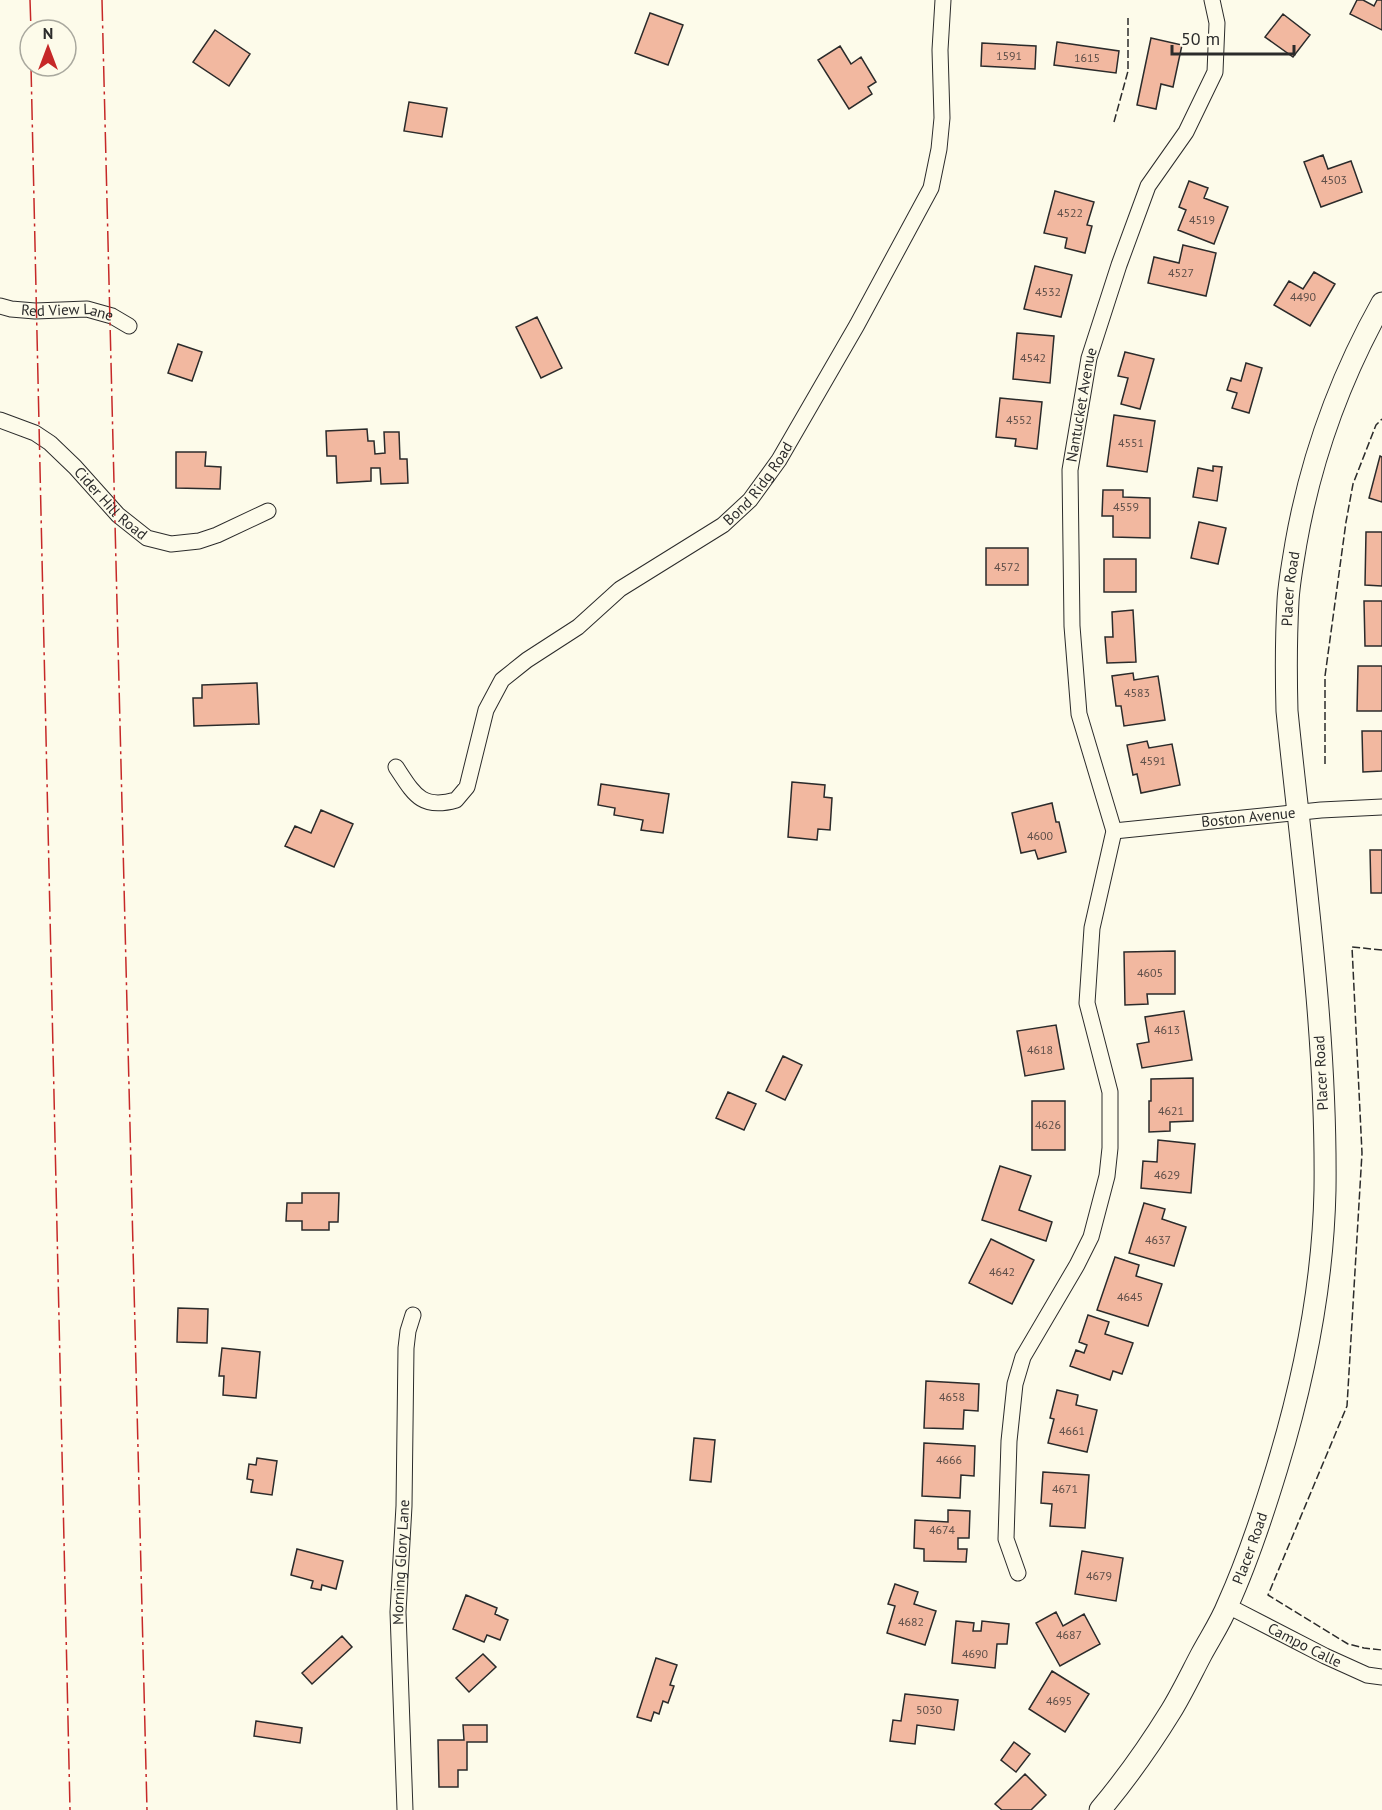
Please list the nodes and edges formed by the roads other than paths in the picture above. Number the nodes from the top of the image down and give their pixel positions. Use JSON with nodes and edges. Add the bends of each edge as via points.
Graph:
{"nodes":[{"id":1,"x":943,"y":0,"type":"edge"},
{"id":2,"x":1212,"y":0,"type":"edge"},
{"id":3,"x":1382,"y":303,"type":"edge"},
{"id":4,"x":0,"y":306,"type":"edge"},
{"id":5,"x":129,"y":326,"type":"dead end"},
{"id":6,"x":0,"y":420,"type":"edge"},
{"id":7,"x":268,"y":511,"type":"dead end"},
{"id":8,"x":396,"y":767,"type":"dead end"},
{"id":9,"x":1382,"y":807,"type":"edge"},
{"id":10,"x":1297,"y":812,"type":"junction"},
{"id":11,"x":1114,"y":831,"type":"junction"},
{"id":12,"x":413,"y":1315,"type":"dead end"},
{"id":13,"x":1018,"y":1573,"type":"dead end"},
{"id":14,"x":1228,"y":1606,"type":"junction"},
{"id":15,"x":1382,"y":1677,"type":"edge"},
{"id":16,"x":405,"y":1810,"type":"edge"},
{"id":17,"x":1100,"y":1810,"type":"edge"}],
"edges":[{"from":1,"to":8,"type":"street","name":"Bond Ridg Road","via":[[942,118],[931,188],[834,366],[767,478],[723,525],[620,589],[578,627],[502,680],[486,710],[467,787],[456,800],[436,804],[421,798]]},
{"from":2,"to":11,"type":"street","name":"Nantucket Avenue","via":[[1217,24],[1215,72],[1186,132],[1148,186],[1119,265],[1089,358],[1070,470],[1072,626],[1079,714]]},
{"from":3,"to":10,"type":"main road","name":"Placer Road","via":[[1342,382],[1324,429],[1301,513],[1288,601],[1286,678]]},
{"from":4,"to":5,"type":"street","name":"Red View Lane","via":[[35,311],[87,309]]},
{"from":6,"to":7,"type":"street","name":"Cider Hill Road","via":[[50,443],[118,515],[147,538],[171,544],[199,541]]},
{"from":9,"to":10,"type":"street","name":"Boston Avenue"},
{"from":10,"to":11,"type":"street","name":"Boston Avenue"},
{"from":10,"to":14,"type":"main road","name":"Placer Road","via":[[1324,1097],[1321,1261],[1302,1377],[1285,1442],[1265,1509]]},
{"from":11,"to":13,"type":"street","via":[[1092,928],[1087,994],[1110,1092],[1107,1176],[1091,1237],[1023,1357],[1016,1384],[1009,1441],[1006,1539]]},
{"from":12,"to":16,"type":"street","name":"Morning Glory Lane","via":[[406,1347],[404,1517],[398,1612]]},
{"from":14,"to":15,"type":"street","name":"Campo Calle","via":[[1325,1656],[1367,1675]]},
{"from":14,"to":17,"type":"main road","name":"Placer Road","via":[[1171,1712]]}]}
